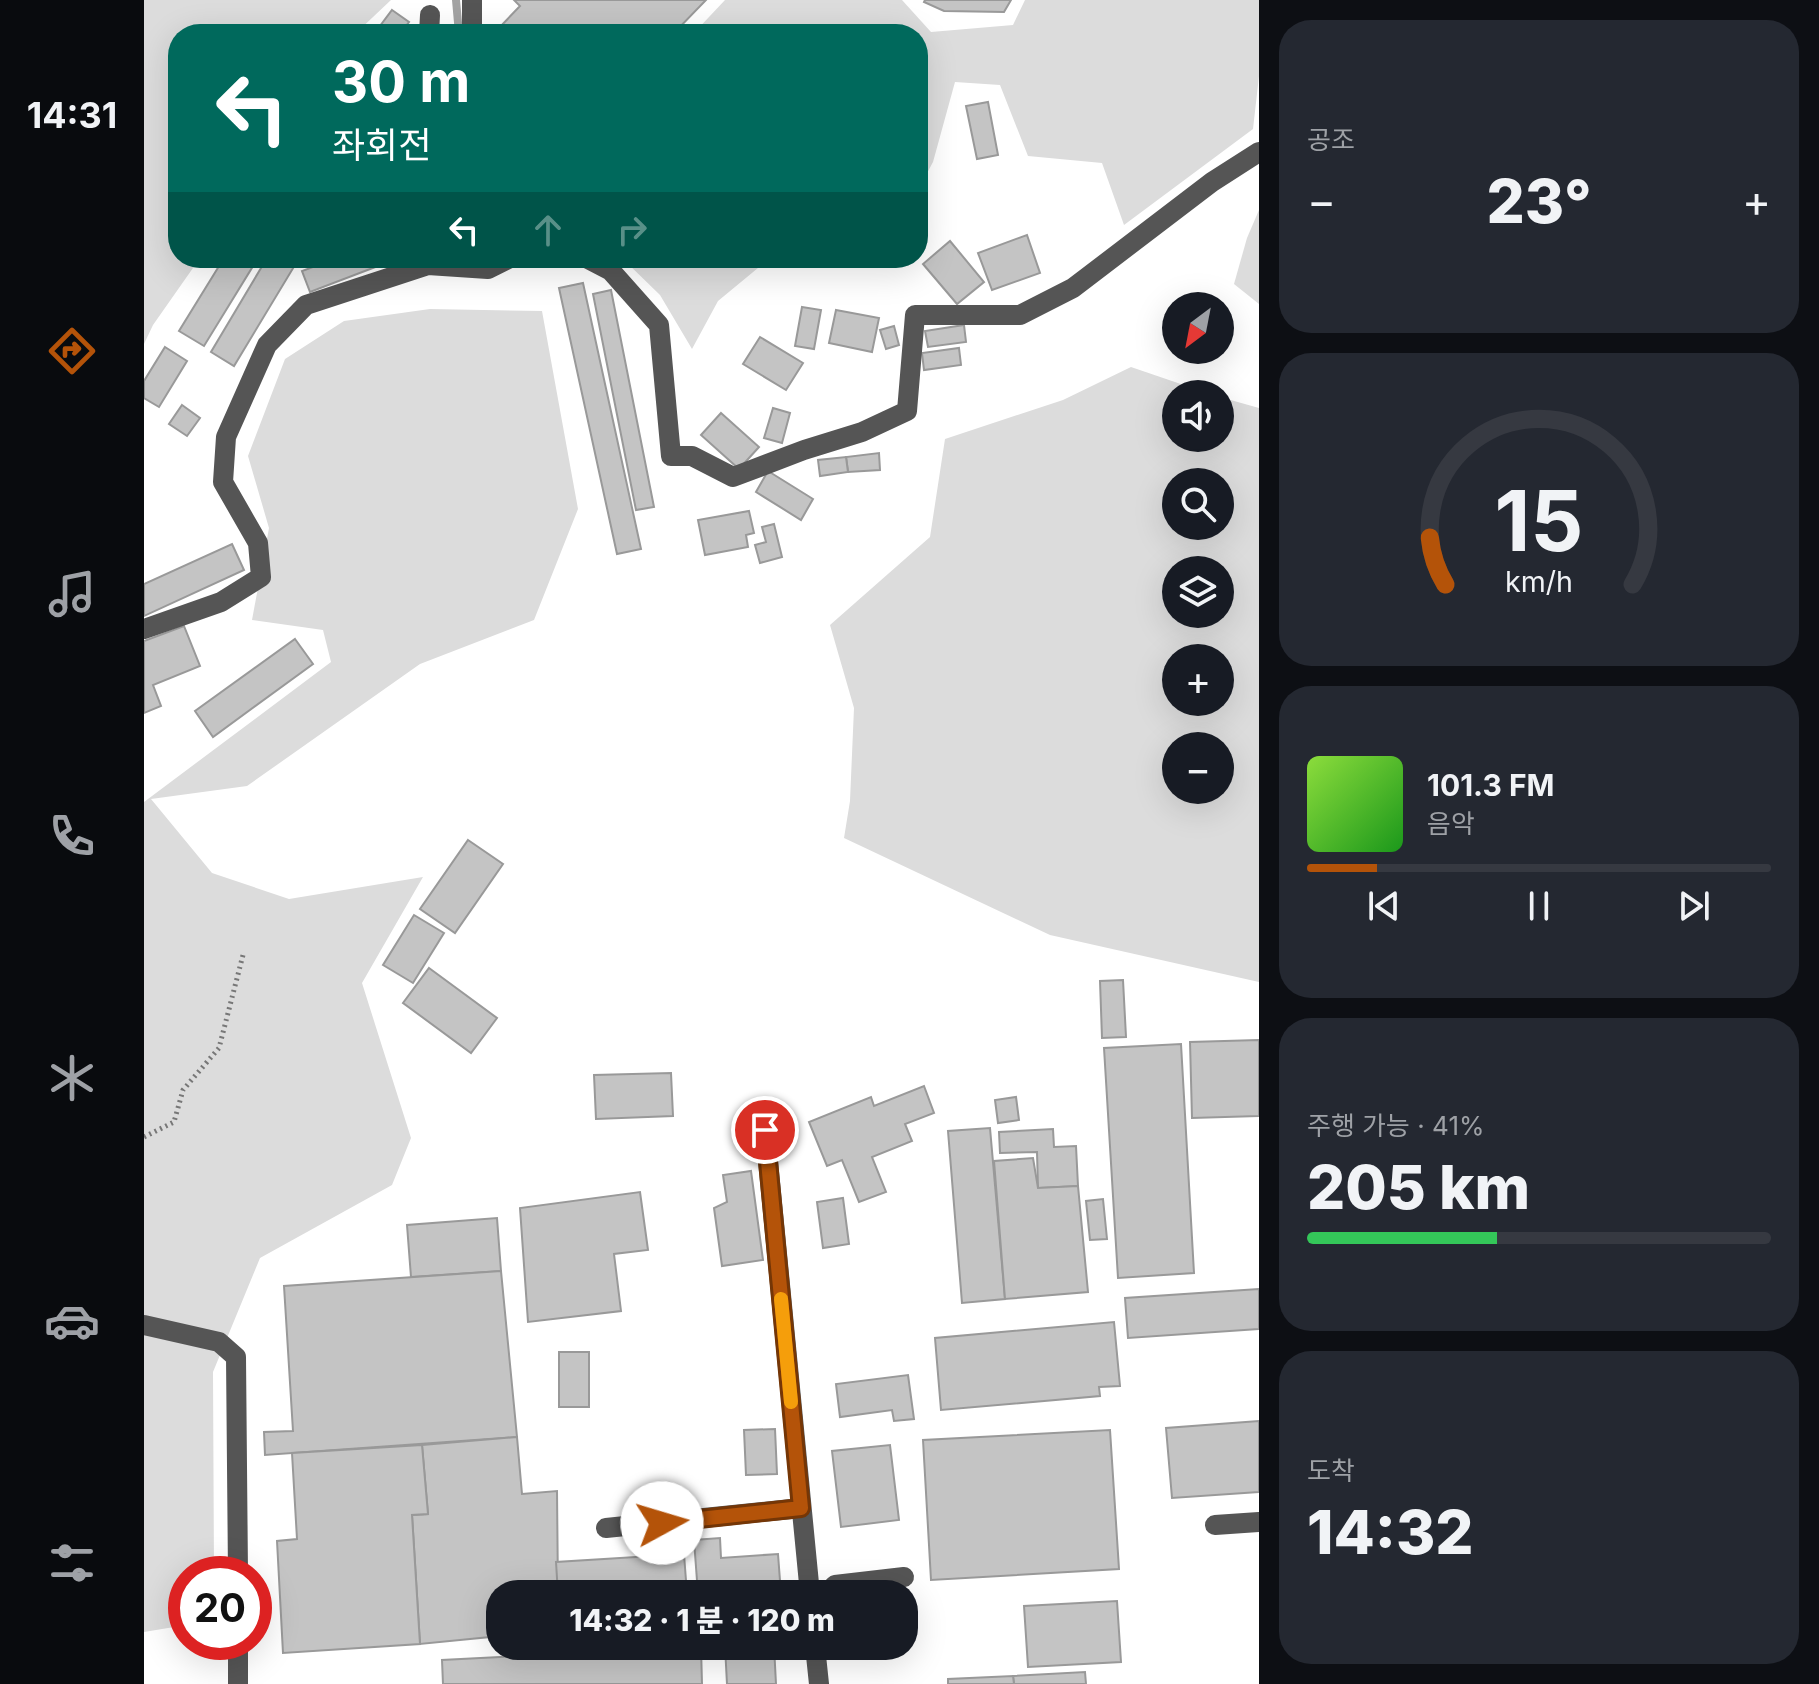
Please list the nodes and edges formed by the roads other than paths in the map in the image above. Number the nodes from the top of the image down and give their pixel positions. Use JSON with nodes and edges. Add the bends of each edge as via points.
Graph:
{"nodes":[{"id":1,"x":472,"y":0,"type":"edge"},
{"id":2,"x":472,"y":24,"type":"edge"},
{"id":3,"x":1259,"y":152,"type":"edge"},
{"id":4,"x":419,"y":268,"type":"edge"},
{"id":5,"x":605,"y":268,"type":"edge"},
{"id":6,"x":144,"y":629,"type":"edge"},
{"id":7,"x":765,"y":1130,"type":"dead end"},
{"id":8,"x":144,"y":1325,"type":"edge"},
{"id":9,"x":801,"y":1508,"type":"junction"},
{"id":10,"x":1259,"y":1522,"type":"edge"},
{"id":11,"x":1215,"y":1525,"type":"dead end"},
{"id":12,"x":606,"y":1528,"type":"dead end"},
{"id":13,"x":238,"y":1556,"type":"edge"},
{"id":14,"x":904,"y":1577,"type":"dead end"},
{"id":15,"x":809,"y":1580,"type":"edge"},
{"id":16,"x":878,"y":1580,"type":"edge"},
{"id":17,"x":238,"y":1660,"type":"edge"},
{"id":18,"x":816,"y":1660,"type":"edge"},
{"id":19,"x":238,"y":1684,"type":"edge"},
{"id":20,"x":819,"y":1684,"type":"edge"}],
"edges":[{"from":1,"to":2,"type":"street"},
{"from":3,"to":5,"type":"street","via":[[1073,288],[1020,315],[915,315],[907,411],[733,477],[692,456],[671,456],[659,325]]},
{"from":4,"to":6,"type":"street","via":[[306,305],[267,345],[226,437],[223,482],[258,543],[261,577],[221,602]]},
{"from":7,"to":9,"type":"street"},
{"from":8,"to":13,"type":"street","via":[[219,1342],[236,1357]]},
{"from":9,"to":12,"type":"street"},
{"from":9,"to":15,"type":"street"},
{"from":10,"to":11,"type":"street"},
{"from":14,"to":16,"type":"street"},
{"from":17,"to":19,"type":"street"},
{"from":18,"to":20,"type":"street"}]}
